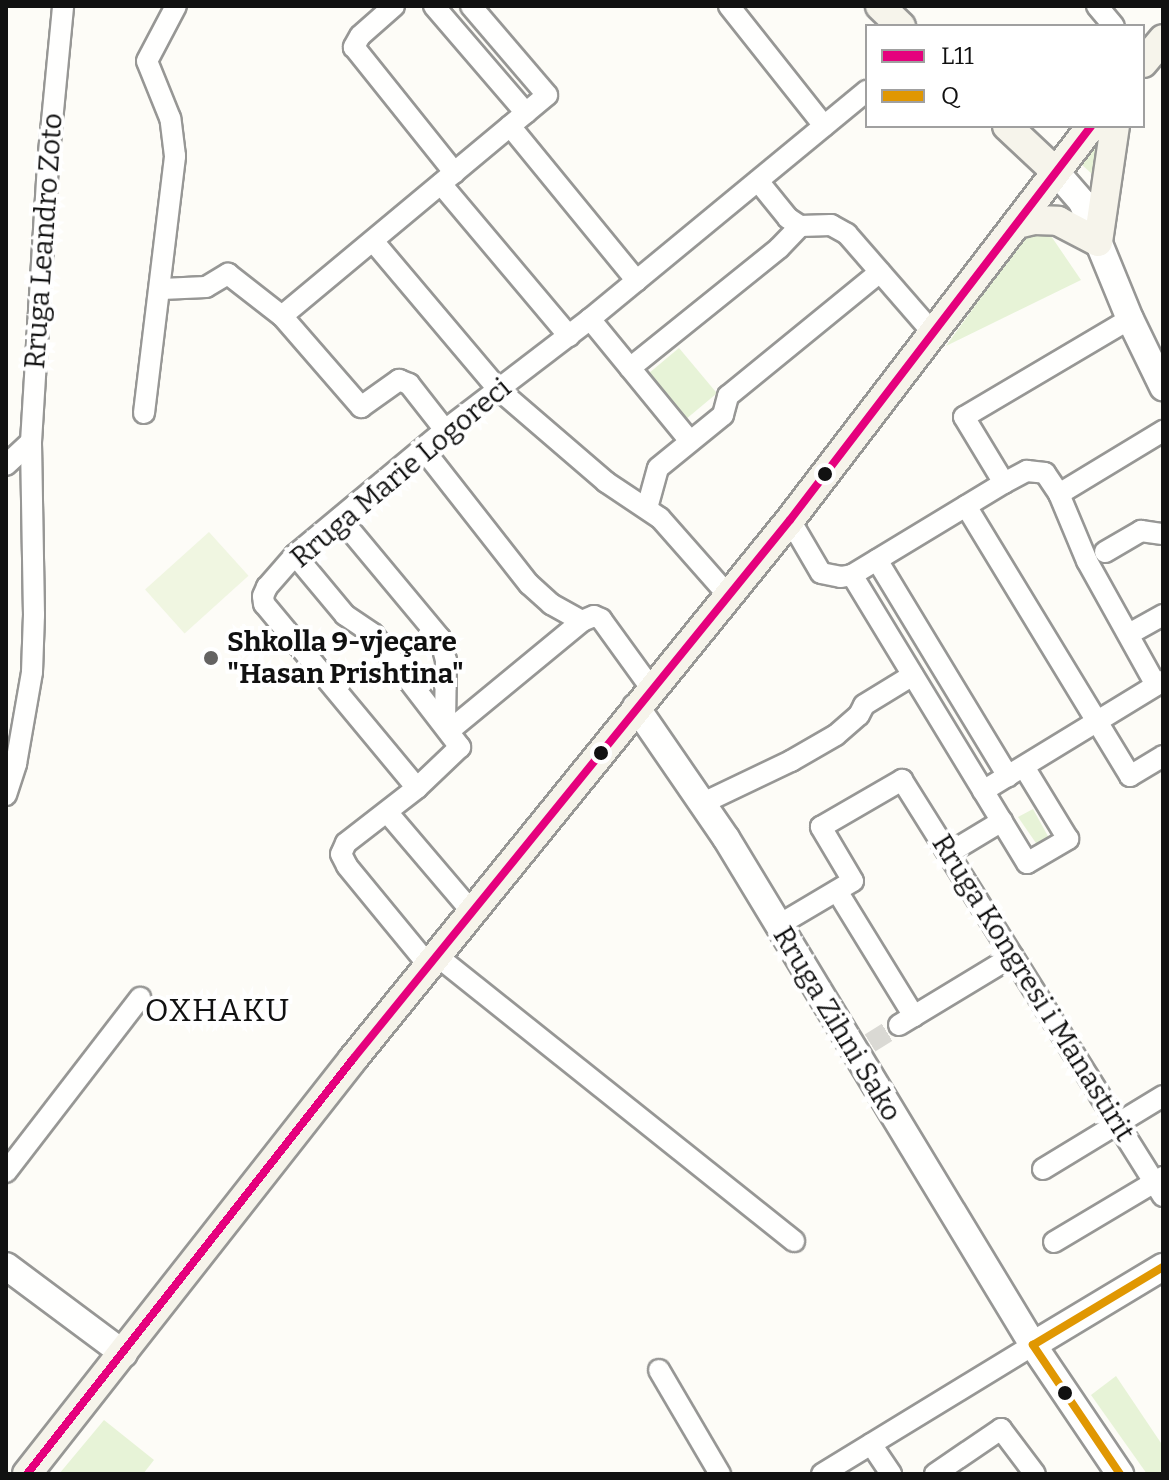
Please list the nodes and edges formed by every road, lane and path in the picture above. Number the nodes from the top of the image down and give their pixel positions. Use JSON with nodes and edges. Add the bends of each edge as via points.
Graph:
{"nodes":[{"id":1,"x":63,"y":6,"type":"edge"},
{"id":2,"x":176,"y":6,"type":"edge"},
{"id":3,"x":394,"y":6,"type":"edge"},
{"id":4,"x":434,"y":6,"type":"edge"},
{"id":5,"x":471,"y":6,"type":"edge"},
{"id":6,"x":729,"y":6,"type":"edge"},
{"id":7,"x":880,"y":6,"type":"edge"},
{"id":8,"x":1097,"y":6,"type":"edge"},
{"id":9,"x":899,"y":24,"type":"edge"},
{"id":10,"x":1112,"y":24,"type":"edge"},
{"id":11,"x":1163,"y":39,"type":"edge"},
{"id":12,"x":1145,"y":60,"type":"edge"},
{"id":13,"x":865,"y":93,"type":"edge"},
{"id":14,"x":518,"y":120,"type":"junction"},
{"id":15,"x":824,"y":126,"type":"junction"},
{"id":16,"x":1009,"y":128,"type":"edge"},
{"id":17,"x":1089,"y":128,"type":"edge"},
{"id":18,"x":1115,"y":128,"type":"edge"},
{"id":19,"x":1056,"y":172,"type":"junction"},
{"id":20,"x":448,"y":178,"type":"junction"},
{"id":21,"x":758,"y":181,"type":"junction"},
{"id":22,"x":1017,"y":224,"type":"junction"},
{"id":23,"x":800,"y":226,"type":"junction"},
{"id":24,"x":373,"y":241,"type":"junction"},
{"id":25,"x":1098,"y":242,"type":"junction"},
{"id":26,"x":880,"y":272,"type":"junction"},
{"id":27,"x":637,"y":281,"type":"junction"},
{"id":28,"x":162,"y":289,"type":"junction"},
{"id":29,"x":282,"y":316,"type":"junction"},
{"id":30,"x":590,"y":319,"type":"junction"},
{"id":31,"x":1130,"y":319,"type":"junction"},
{"id":32,"x":933,"y":333,"type":"junction"},
{"id":33,"x":569,"y":336,"type":"junction"},
{"id":34,"x":1156,"y":355,"type":"edge"},
{"id":35,"x":630,"y":368,"type":"junction"},
{"id":36,"x":1163,"y":387,"type":"edge"},
{"id":37,"x":498,"y":389,"type":"junction"},
{"id":38,"x":144,"y":413,"type":"dead end"},
{"id":39,"x":445,"y":430,"type":"junction"},
{"id":40,"x":1163,"y":431,"type":"edge"},
{"id":41,"x":690,"y":441,"type":"junction"},
{"id":42,"x":31,"y":442,"type":"junction"},
{"id":43,"x":423,"y":449,"type":"junction"},
{"id":44,"x":6,"y":465,"type":"edge"},
{"id":45,"x":1004,"y":483,"type":"junction"},
{"id":46,"x":1059,"y":494,"type":"junction"},
{"id":47,"x":966,"y":506,"type":"junction"},
{"id":48,"x":647,"y":508,"type":"junction"},
{"id":49,"x":340,"y":518,"type":"junction"},
{"id":50,"x":790,"y":520,"type":"junction"},
{"id":51,"x":1163,"y":534,"type":"edge"},
{"id":52,"x":1105,"y":552,"type":"dead end"},
{"id":53,"x":295,"y":555,"type":"junction"},
{"id":54,"x":877,"y":560,"type":"junction"},
{"id":55,"x":852,"y":575,"type":"junction"},
{"id":56,"x":727,"y":594,"type":"junction"},
{"id":57,"x":1163,"y":615,"type":"edge"},
{"id":58,"x":582,"y":621,"type":"junction"},
{"id":59,"x":1129,"y":634,"type":"junction"},
{"id":60,"x":913,"y":675,"type":"junction"},
{"id":61,"x":1160,"y":683,"type":"edge"},
{"id":62,"x":643,"y":698,"type":"junction"},
{"id":63,"x":1098,"y":722,"type":"junction"},
{"id":64,"x":448,"y":727,"type":"junction"},
{"id":65,"x":1163,"y":756,"type":"edge"},
{"id":66,"x":1016,"y":772,"type":"junction"},
{"id":67,"x":417,"y":788,"type":"junction"},
{"id":68,"x":983,"y":791,"type":"junction"},
{"id":69,"x":6,"y":795,"type":"edge"},
{"id":70,"x":703,"y":803,"type":"junction"},
{"id":71,"x":387,"y":812,"type":"junction"},
{"id":72,"x":1002,"y":821,"type":"junction"},
{"id":73,"x":949,"y":853,"type":"junction"},
{"id":74,"x":837,"y":891,"type":"junction"},
{"id":75,"x":472,"y":912,"type":"junction"},
{"id":76,"x":777,"y":926,"type":"junction"},
{"id":77,"x":1013,"y":956,"type":"junction"},
{"id":78,"x":433,"y":961,"type":"junction"},
{"id":79,"x":140,"y":998,"type":"dead end"},
{"id":80,"x":1163,"y":1096,"type":"edge"},
{"id":81,"x":1118,"y":1124,"type":"junction"},
{"id":82,"x":1043,"y":1169,"type":"dead end"},
{"id":83,"x":6,"y":1172,"type":"edge"},
{"id":84,"x":1160,"y":1185,"type":"edge"},
{"id":85,"x":794,"y":1241,"type":"dead end"},
{"id":86,"x":1054,"y":1242,"type":"dead end"},
{"id":87,"x":6,"y":1266,"type":"edge"},
{"id":88,"x":1163,"y":1267,"type":"edge"},
{"id":89,"x":1033,"y":1345,"type":"junction"},
{"id":90,"x":124,"y":1354,"type":"junction"},
{"id":91,"x":659,"y":1370,"type":"dead end"},
{"id":92,"x":871,"y":1444,"type":"junction"},
{"id":93,"x":1109,"y":1470,"type":"edge"},
{"id":94,"x":27,"y":1474,"type":"edge"},
{"id":95,"x":720,"y":1474,"type":"edge"},
{"id":96,"x":822,"y":1474,"type":"edge"},
{"id":97,"x":891,"y":1474,"type":"edge"},
{"id":98,"x":935,"y":1474,"type":"edge"},
{"id":99,"x":1035,"y":1474,"type":"edge"}],
"edges":[{"from":1,"to":42,"type":"street","name":"Rruga Leandro Zoto"},
{"from":2,"to":28,"type":"street","via":[[147,61],[170,118],[174,145]]},
{"from":3,"to":20,"type":"street","via":[[354,47]]},
{"from":4,"to":14,"type":"street"},
{"from":5,"to":14,"type":"street","via":[[547,95]]},
{"from":6,"to":15,"type":"street"},
{"from":7,"to":9,"type":"main road"},
{"from":8,"to":10,"type":"street"},
{"from":11,"to":12,"type":"main road"},
{"from":13,"to":15,"type":"street","name":"Rruga Marie Logoreci"},
{"from":14,"to":20,"type":"street"},
{"from":14,"to":27,"type":"street"},
{"from":15,"to":21,"type":"street","name":"Rruga Marie Logoreci"},
{"from":16,"to":19,"type":"main road"},
{"from":17,"to":19,"type":"main road"},
{"from":18,"to":25,"type":"main road"},
{"from":19,"to":22,"type":"main road"},
{"from":19,"to":25,"type":"street","via":[[1082,202]]},
{"from":20,"to":24,"type":"street"},
{"from":20,"to":33,"type":"street"},
{"from":21,"to":23,"type":"street"},
{"from":21,"to":27,"type":"street","name":"Rruga Marie Logoreci"},
{"from":22,"to":25,"type":"main road","via":[[1058,221]]},
{"from":22,"to":32,"type":"main road"},
{"from":23,"to":26,"type":"street","via":[[831,225],[847,234]]},
{"from":23,"to":35,"type":"street"},
{"from":24,"to":29,"type":"street"},
{"from":24,"to":37,"type":"street"},
{"from":25,"to":31,"type":"street"},
{"from":26,"to":32,"type":"street"},
{"from":26,"to":41,"type":"street","via":[[728,396],[723,415]]},
{"from":27,"to":30,"type":"street","name":"Rruga Marie Logoreci"},
{"from":28,"to":29,"type":"street","via":[[206,287],[228,274]]},
{"from":28,"to":38,"type":"street"},
{"from":29,"to":39,"type":"street","via":[[361,407],[399,380],[409,384]]},
{"from":30,"to":33,"type":"street","name":"Rruga Marie Logoreci"},
{"from":30,"to":35,"type":"street"},
{"from":31,"to":34,"type":"street"},
{"from":31,"to":45,"type":"street","via":[[964,417]]},
{"from":32,"to":50,"type":"main road"},
{"from":33,"to":37,"type":"street","name":"Rruga Marie Logoreci"},
{"from":34,"to":36,"type":"street"},
{"from":35,"to":41,"type":"street"},
{"from":37,"to":39,"type":"street","name":"Rruga Marie Logoreci"},
{"from":37,"to":48,"type":"street","via":[[606,482]]},
{"from":39,"to":43,"type":"street","name":"Rruga Marie Logoreci"},
{"from":40,"to":46,"type":"street"},
{"from":41,"to":48,"type":"street","via":[[658,468]]},
{"from":42,"to":44,"type":"street"},
{"from":42,"to":69,"type":"street","name":"Rruga Leandro Zoto","via":[[32,672]]},
{"from":43,"to":49,"type":"street","name":"Rruga Marie Logoreci"},
{"from":43,"to":58,"type":"street","via":[[529,584]]},
{"from":45,"to":46,"type":"street","via":[[1039,471]]},
{"from":45,"to":47,"type":"street"},
{"from":46,"to":59,"type":"street","via":[[1087,561]]},
{"from":47,"to":54,"type":"street"},
{"from":47,"to":63,"type":"street"},
{"from":48,"to":56,"type":"street"},
{"from":49,"to":53,"type":"street","name":"Rruga Marie Logoreci"},
{"from":49,"to":64,"type":"street","via":[[440,638],[446,660]]},
{"from":50,"to":55,"type":"street","via":[[821,573]]},
{"from":50,"to":56,"type":"main road"},
{"from":51,"to":52,"type":"street","via":[[1141,531]]},
{"from":53,"to":64,"type":"street","via":[[345,615],[373,634]]},
{"from":53,"to":67,"type":"street","name":"Rruga Marie Logoreci","via":[[267,587],[264,604]]},
{"from":54,"to":55,"type":"street"},
{"from":54,"to":66,"type":"street"},
{"from":55,"to":60,"type":"street"},
{"from":56,"to":62,"type":"main road"},
{"from":57,"to":59,"type":"street"},
{"from":58,"to":62,"type":"street","via":[[601,619]]},
{"from":58,"to":64,"type":"street"},
{"from":59,"to":61,"type":"street"},
{"from":60,"to":68,"type":"street"},
{"from":60,"to":70,"type":"street","via":[[864,705],[836,735]]},
{"from":61,"to":63,"type":"street"},
{"from":62,"to":70,"type":"street","name":"Rruga Zihni Sako"},
{"from":62,"to":75,"type":"main road"},
{"from":63,"to":65,"type":"street","via":[[1130,776]]},
{"from":63,"to":66,"type":"street"},
{"from":64,"to":67,"type":"street","via":[[460,747]]},
{"from":66,"to":68,"type":"street"},
{"from":66,"to":72,"type":"street","via":[[1068,839],[1027,863]]},
{"from":67,"to":71,"type":"street"},
{"from":68,"to":72,"type":"street"},
{"from":70,"to":76,"type":"street","name":"Rruga Zihni Sako"},
{"from":71,"to":75,"type":"street"},
{"from":71,"to":78,"type":"street","via":[[346,843],[341,854]]},
{"from":72,"to":73,"type":"street"},
{"from":73,"to":74,"type":"street","name":"Rruga Kongresi i Manastirit","via":[[902,780],[821,827],[853,881]]},
{"from":73,"to":77,"type":"street","name":"Rruga Kongresi i Manastirit"},
{"from":74,"to":76,"type":"street"},
{"from":74,"to":77,"type":"street","via":[[906,1021]]},
{"from":75,"to":78,"type":"main road"},
{"from":76,"to":89,"type":"street","name":"Rruga Zihni Sako","via":[[862,1048]]},
{"from":77,"to":81,"type":"street","name":"Rruga Kongresi i Manastirit"},
{"from":78,"to":85,"type":"street"},
{"from":78,"to":90,"type":"main road"},
{"from":79,"to":83,"type":"street"},
{"from":80,"to":81,"type":"street"},
{"from":81,"to":82,"type":"street"},
{"from":81,"to":84,"type":"street","name":"Rruga Kongresi i Manastirit"},
{"from":84,"to":86,"type":"street"},
{"from":87,"to":90,"type":"street"},
{"from":88,"to":89,"type":"street"},
{"from":89,"to":92,"type":"street"},
{"from":89,"to":93,"type":"street","name":"Rruga Zihni Sako"},
{"from":90,"to":94,"type":"main road"},
{"from":91,"to":95,"type":"street"},
{"from":92,"to":96,"type":"street"},
{"from":92,"to":97,"type":"street"},
{"from":98,"to":99,"type":"street","via":[[1001,1429]]}]}
